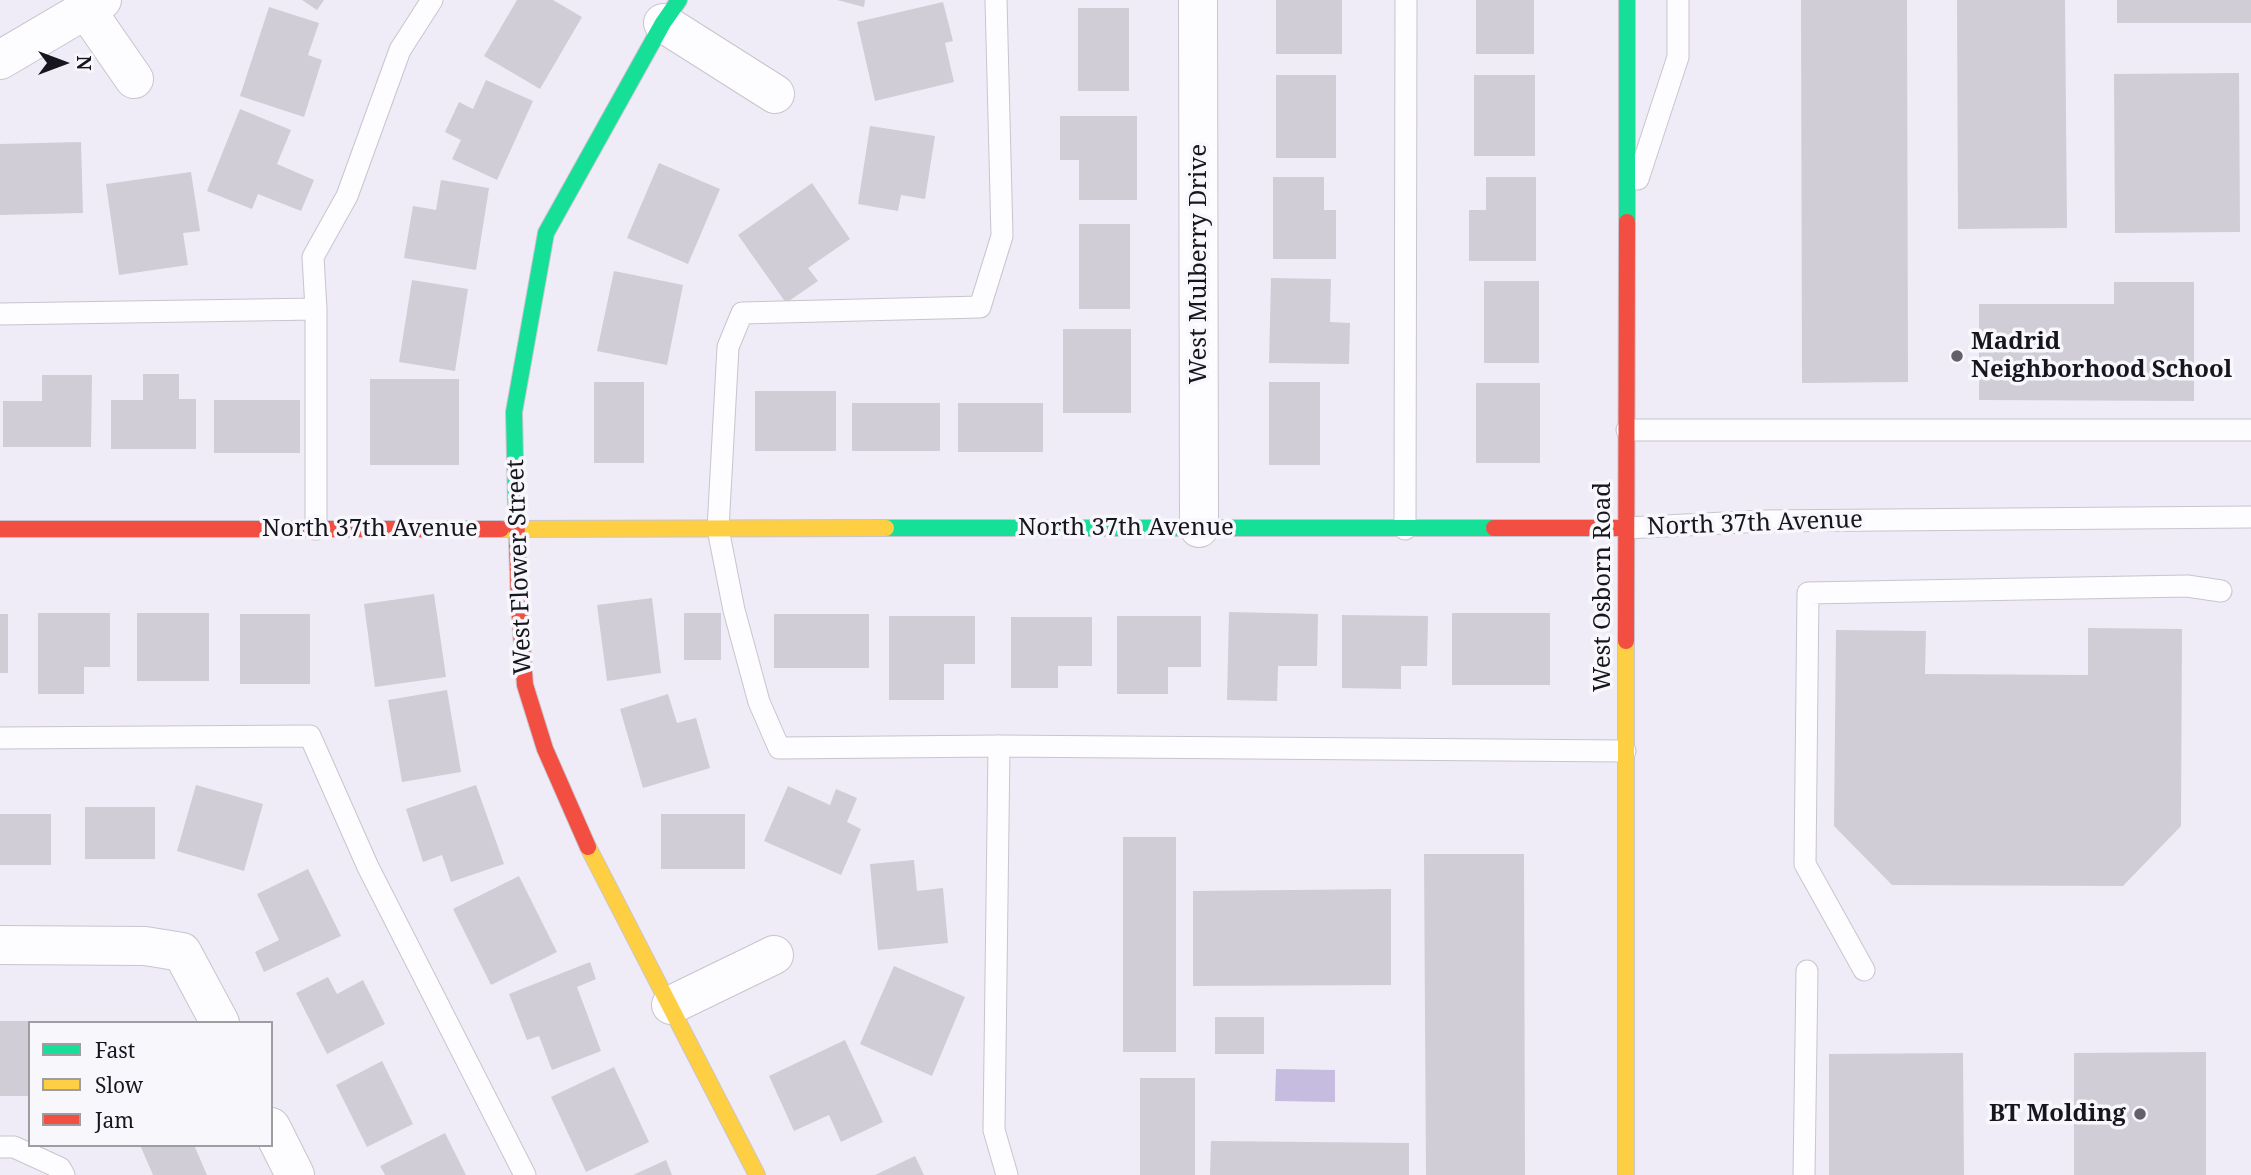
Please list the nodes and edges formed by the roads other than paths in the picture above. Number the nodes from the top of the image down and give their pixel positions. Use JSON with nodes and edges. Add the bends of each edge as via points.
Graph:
{"nodes":[{"id":1,"x":432,"y":0,"type":"edge"},
{"id":2,"x":996,"y":0,"type":"edge"},
{"id":3,"x":1198,"y":0,"type":"edge"},
{"id":4,"x":1406,"y":0,"type":"edge"},
{"id":5,"x":1627,"y":0,"type":"edge"},
{"id":6,"x":1678,"y":0,"type":"edge"},
{"id":7,"x":94,"y":5,"type":"edge"},
{"id":8,"x":671,"y":12,"type":"edge"},
{"id":9,"x":0,"y":60,"type":"edge"},
{"id":10,"x":134,"y":79,"type":"dead end"},
{"id":11,"x":775,"y":94,"type":"dead end"},
{"id":12,"x":1626,"y":214,"type":"junction"},
{"id":13,"x":316,"y":309,"type":"junction"},
{"id":14,"x":0,"y":314,"type":"edge"},
{"id":15,"x":1626,"y":430,"type":"junction"},
{"id":16,"x":2251,"y":430,"type":"edge"},
{"id":17,"x":2251,"y":517,"type":"edge"},
{"id":18,"x":519,"y":528,"type":"junction"},
{"id":19,"x":1199,"y":528,"type":"junction"},
{"id":20,"x":1626,"y":528,"type":"junction"},
{"id":21,"x":718,"y":529,"type":"junction"},
{"id":22,"x":1405,"y":529,"type":"junction"},
{"id":23,"x":0,"y":530,"type":"edge"},
{"id":24,"x":316,"y":530,"type":"junction"},
{"id":25,"x":2221,"y":591,"type":"dead end"},
{"id":26,"x":0,"y":738,"type":"edge"},
{"id":27,"x":999,"y":746,"type":"junction"},
{"id":28,"x":1625,"y":751,"type":"junction"},
{"id":29,"x":0,"y":945,"type":"edge"},
{"id":30,"x":774,"y":955,"type":"dead end"},
{"id":31,"x":1864,"y":970,"type":"dead end"},
{"id":32,"x":1807,"y":971,"type":"dead end"},
{"id":33,"x":671,"y":1005,"type":"junction"},
{"id":34,"x":219,"y":1021,"type":"edge"},
{"id":35,"x":273,"y":1131,"type":"edge"},
{"id":36,"x":0,"y":1147,"type":"edge"},
{"id":37,"x":64,"y":1175,"type":"edge"},
{"id":38,"x":295,"y":1175,"type":"edge"},
{"id":39,"x":525,"y":1175,"type":"edge"},
{"id":40,"x":757,"y":1175,"type":"edge"},
{"id":41,"x":1007,"y":1175,"type":"edge"},
{"id":42,"x":1626,"y":1175,"type":"edge"},
{"id":43,"x":1804,"y":1175,"type":"edge"}],
"edges":[{"from":1,"to":13,"type":"lane","via":[[400,50],[347,196],[313,257]]},
{"from":2,"to":21,"type":"lane","via":[[1002,236],[980,307],[742,313],[728,347]]},
{"from":3,"to":19,"type":"street","name":"West Mulberry Drive"},
{"from":4,"to":22,"type":"lane"},
{"from":5,"to":12,"type":"street","name":"West Osborn Road"},
{"from":6,"to":12,"type":"lane","via":[[1678,57]]},
{"from":7,"to":9,"type":"street"},
{"from":7,"to":10,"type":"street"},
{"from":8,"to":11,"type":"street","name":"West Flower Street"},
{"from":8,"to":18,"type":"street","name":"West Flower Street","via":[[546,233],[513,412]]},
{"from":12,"to":15,"type":"street","name":"West Osborn Road"},
{"from":13,"to":14,"type":"lane"},
{"from":13,"to":24,"type":"lane"},
{"from":15,"to":16,"type":"lane"},
{"from":15,"to":20,"type":"street","name":"West Osborn Road"},
{"from":17,"to":20,"type":"lane","name":"North 37th Avenue","via":[[1763,521]]},
{"from":18,"to":21,"type":"street","name":"North 37th Avenue"},
{"from":18,"to":24,"type":"street","name":"North 37th Avenue"},
{"from":18,"to":33,"type":"street","name":"West Flower Street","via":[[525,685],[537,723],[571,812]]},
{"from":19,"to":21,"type":"street","name":"North 37th Avenue"},
{"from":19,"to":22,"type":"street","name":"North 37th Avenue"},
{"from":20,"to":22,"type":"street","name":"North 37th Avenue"},
{"from":20,"to":28,"type":"street","name":"West Osborn Road"},
{"from":21,"to":27,"type":"lane","via":[[759,702],[779,748]]},
{"from":23,"to":24,"type":"street","name":"North 37th Avenue"},
{"from":25,"to":31,"type":"lane","via":[[2187,586],[1808,593],[1805,864]]},
{"from":26,"to":39,"type":"lane","via":[[310,736],[368,867]]},
{"from":27,"to":28,"type":"lane"},
{"from":27,"to":41,"type":"lane","via":[[994,1130]]},
{"from":28,"to":42,"type":"street","name":"West Osborn Road"},
{"from":29,"to":34,"type":"street","via":[[145,946],[182,952]]},
{"from":30,"to":33,"type":"street"},
{"from":32,"to":43,"type":"lane"},
{"from":33,"to":40,"type":"street","name":"West Flower Street"},
{"from":35,"to":38,"type":"street"},
{"from":36,"to":37,"type":"lane","via":[[14,1147],[60,1168]]}]}
